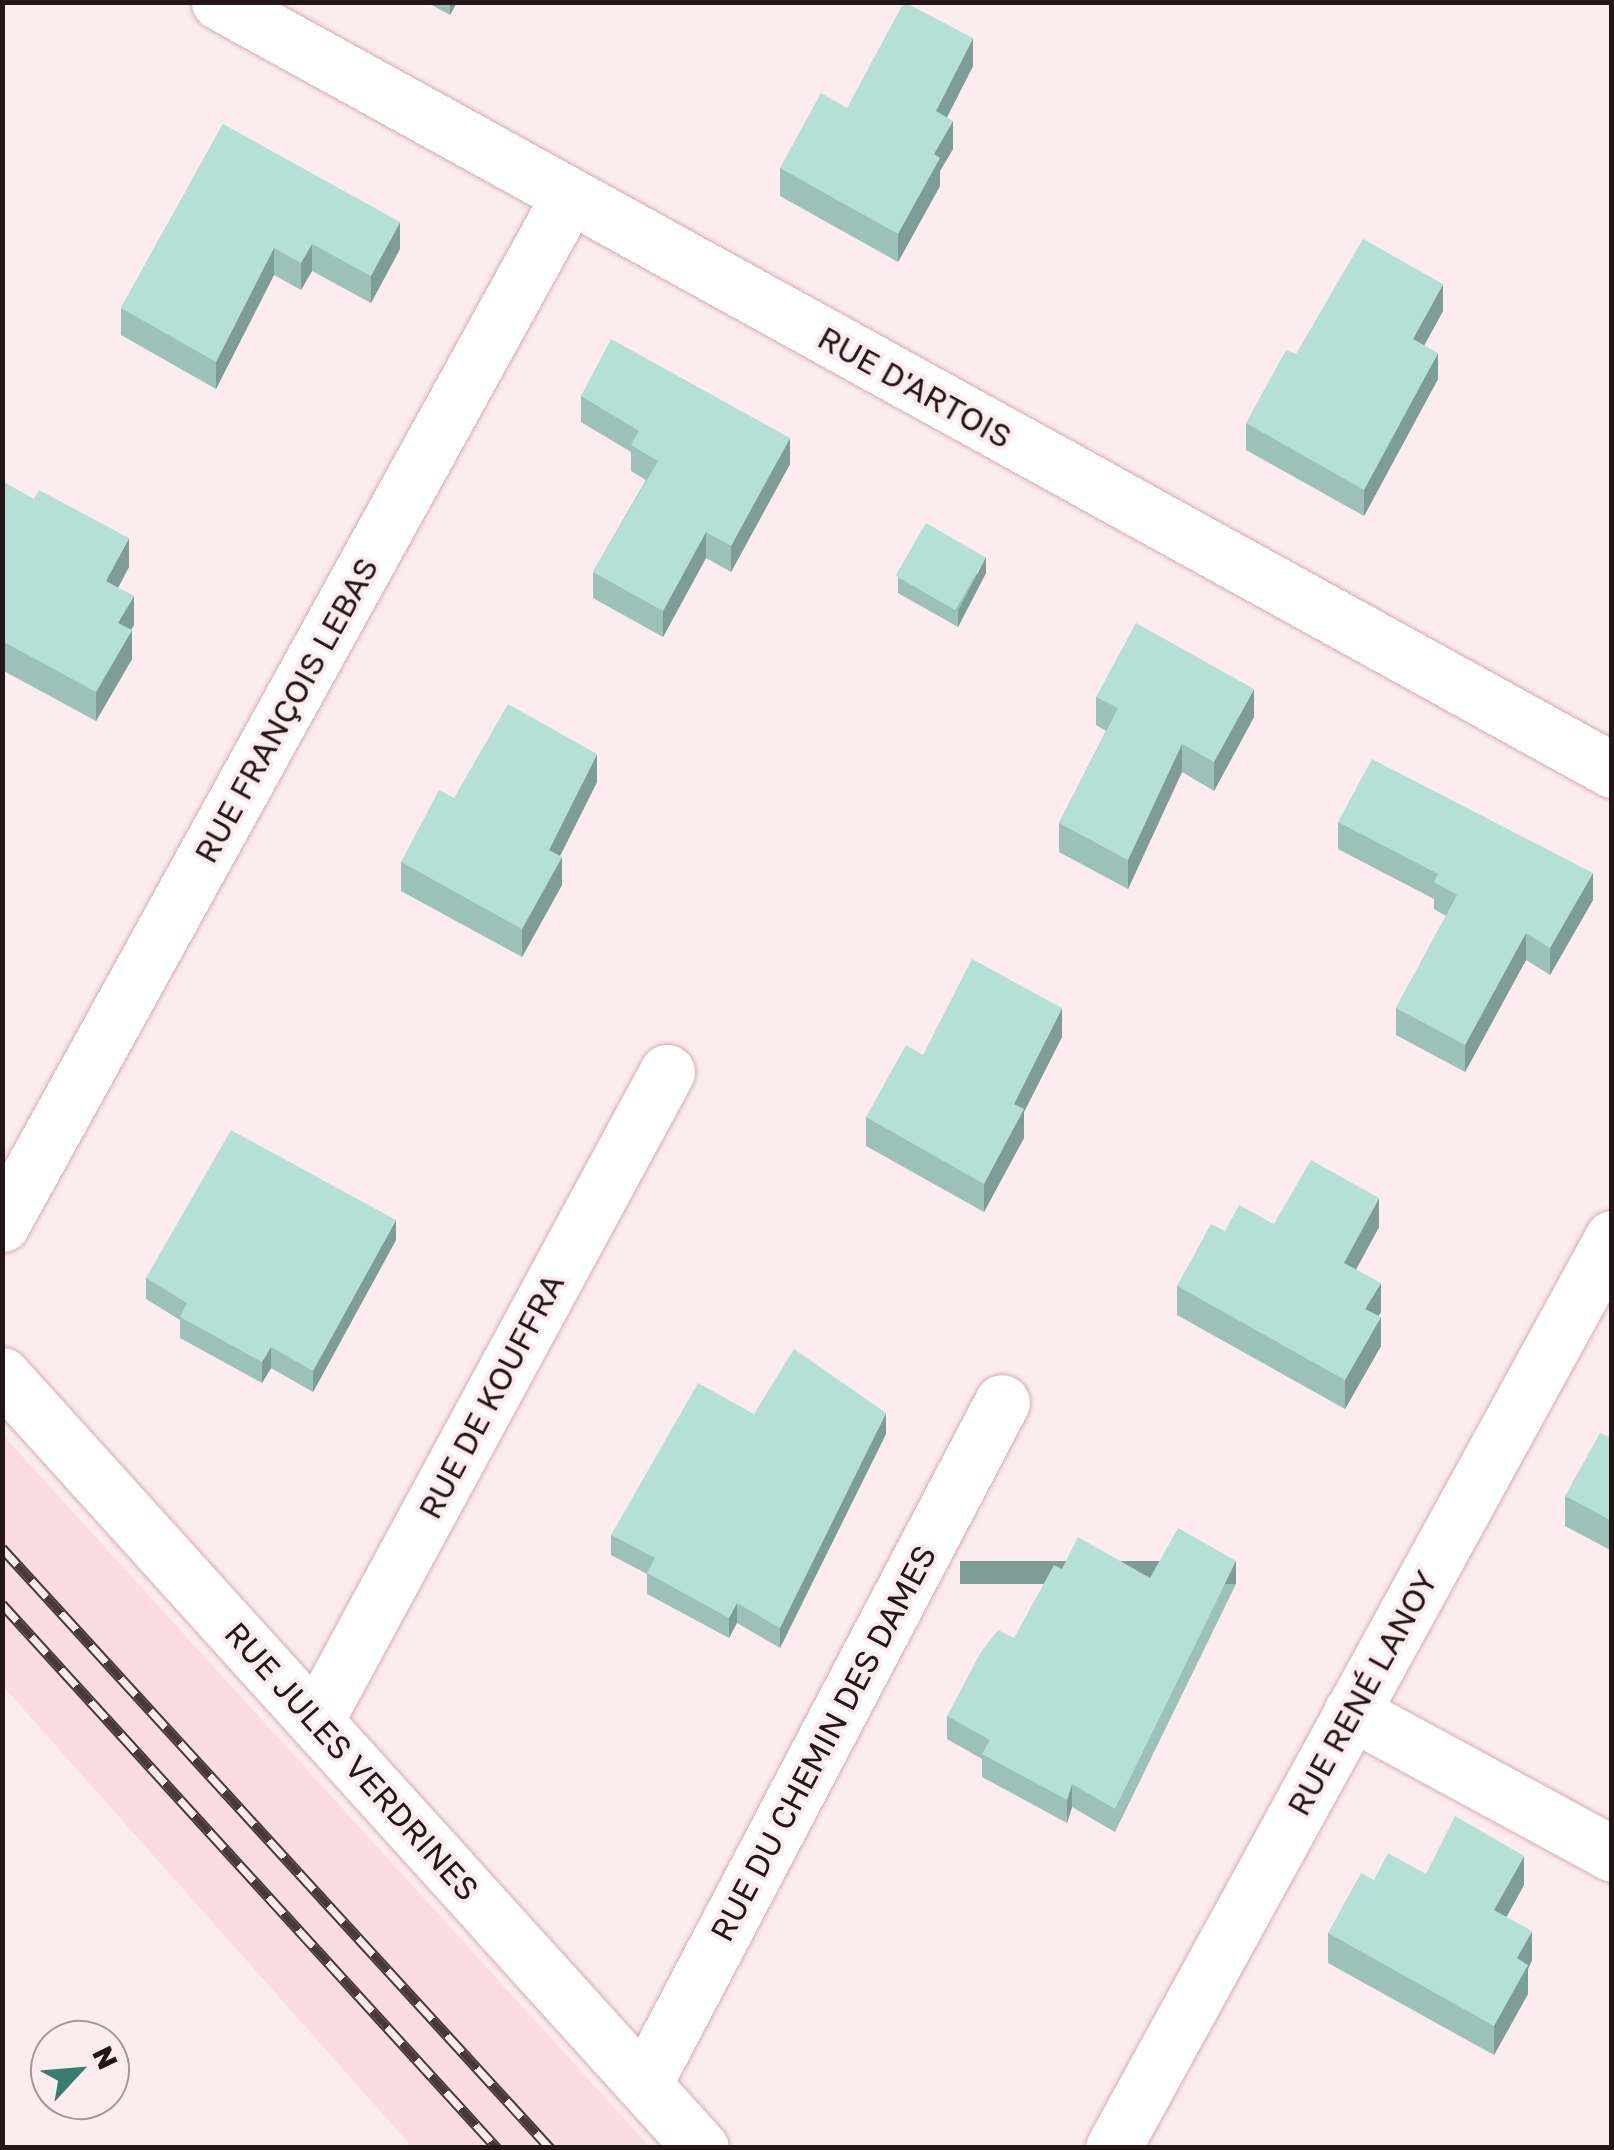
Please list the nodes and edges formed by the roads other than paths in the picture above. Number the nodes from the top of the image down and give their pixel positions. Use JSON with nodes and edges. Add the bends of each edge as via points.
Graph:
{"nodes":[{"id":1,"x":218,"y":2,"type":"edge"},
{"id":2,"x":569,"y":196,"type":"junction"},
{"id":3,"x":1612,"y":770,"type":"edge"},
{"id":4,"x":667,"y":1072,"type":"dead end"},
{"id":5,"x":2,"y":1224,"type":"edge"},
{"id":6,"x":1612,"y":1238,"type":"edge"},
{"id":7,"x":2,"y":1375,"type":"edge"},
{"id":8,"x":1002,"y":1402,"type":"dead end"},
{"id":9,"x":1351,"y":1712,"type":"junction"},
{"id":10,"x":316,"y":1720,"type":"junction"},
{"id":11,"x":1612,"y":1854,"type":"edge"},
{"id":12,"x":644,"y":2084,"type":"junction"},
{"id":13,"x":701,"y":2148,"type":"edge"},
{"id":14,"x":1113,"y":2148,"type":"edge"}],
"edges":[{"from":1,"to":2,"type":"street","name":"RUE D'ARTOIS"},
{"from":2,"to":3,"type":"street","name":"RUE D'ARTOIS"},
{"from":2,"to":5,"type":"street","name":"RUE FRANÇOIS LEBAS"},
{"from":4,"to":10,"type":"street","name":"RUE DE KOUFFRA"},
{"from":6,"to":9,"type":"street","name":"RUE RENÉ LANOY"},
{"from":7,"to":10,"type":"street","name":"RUE JULES VERDRINES"},
{"from":8,"to":12,"type":"street","name":"RUE DU CHEMIN DES DAMES"},
{"from":9,"to":11,"type":"street"},
{"from":9,"to":14,"type":"street","name":"RUE RENÉ LANOY"},
{"from":10,"to":12,"type":"street","name":"RUE JULES VERDRINES"},
{"from":12,"to":13,"type":"street","name":"RUE JULES VERDRINES"}]}
